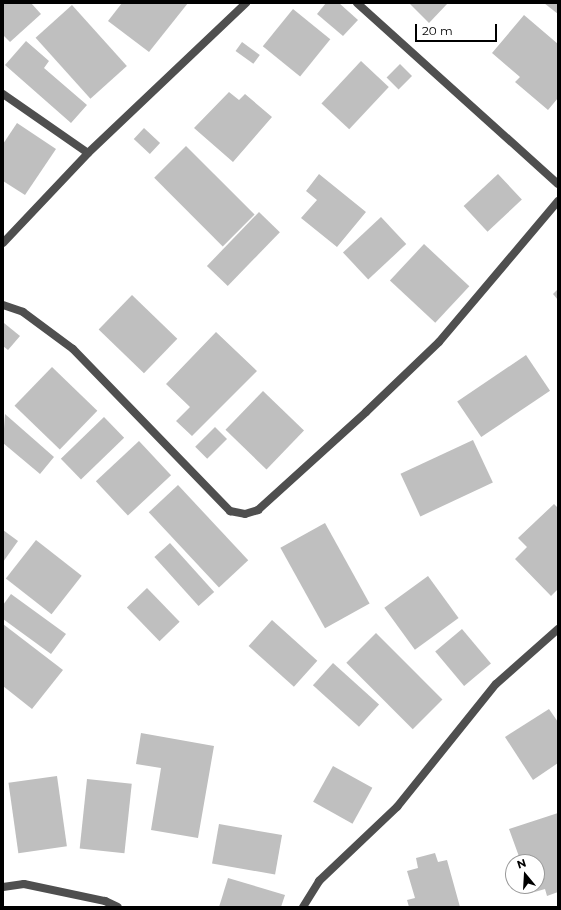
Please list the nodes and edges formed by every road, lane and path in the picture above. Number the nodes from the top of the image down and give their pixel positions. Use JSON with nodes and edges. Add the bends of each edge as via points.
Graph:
{"nodes":[{"id":1,"x":246,"y":3,"type":"edge"},
{"id":2,"x":357,"y":3,"type":"edge"},
{"id":3,"x":3,"y":94,"type":"edge"},
{"id":4,"x":88,"y":153,"type":"junction"},
{"id":5,"x":558,"y":184,"type":"edge"},
{"id":6,"x":558,"y":201,"type":"edge"},
{"id":7,"x":3,"y":243,"type":"edge"},
{"id":8,"x":3,"y":305,"type":"edge"},
{"id":9,"x":558,"y":629,"type":"edge"},
{"id":10,"x":3,"y":887,"type":"edge"},
{"id":11,"x":118,"y":907,"type":"edge"},
{"id":12,"x":303,"y":907,"type":"edge"}],
"edges":[{"from":1,"to":4,"type":"street"},
{"from":2,"to":5,"type":"street"},
{"from":3,"to":4,"type":"street"},
{"from":4,"to":7,"type":"street"},
{"from":6,"to":8,"type":"street","via":[[439,342],[258,510],[245,514],[230,511],[73,349],[23,312]]},
{"from":9,"to":12,"type":"street","via":[[496,684],[397,806],[319,881]]},
{"from":10,"to":11,"type":"street","via":[[24,884],[105,901]]}]}
